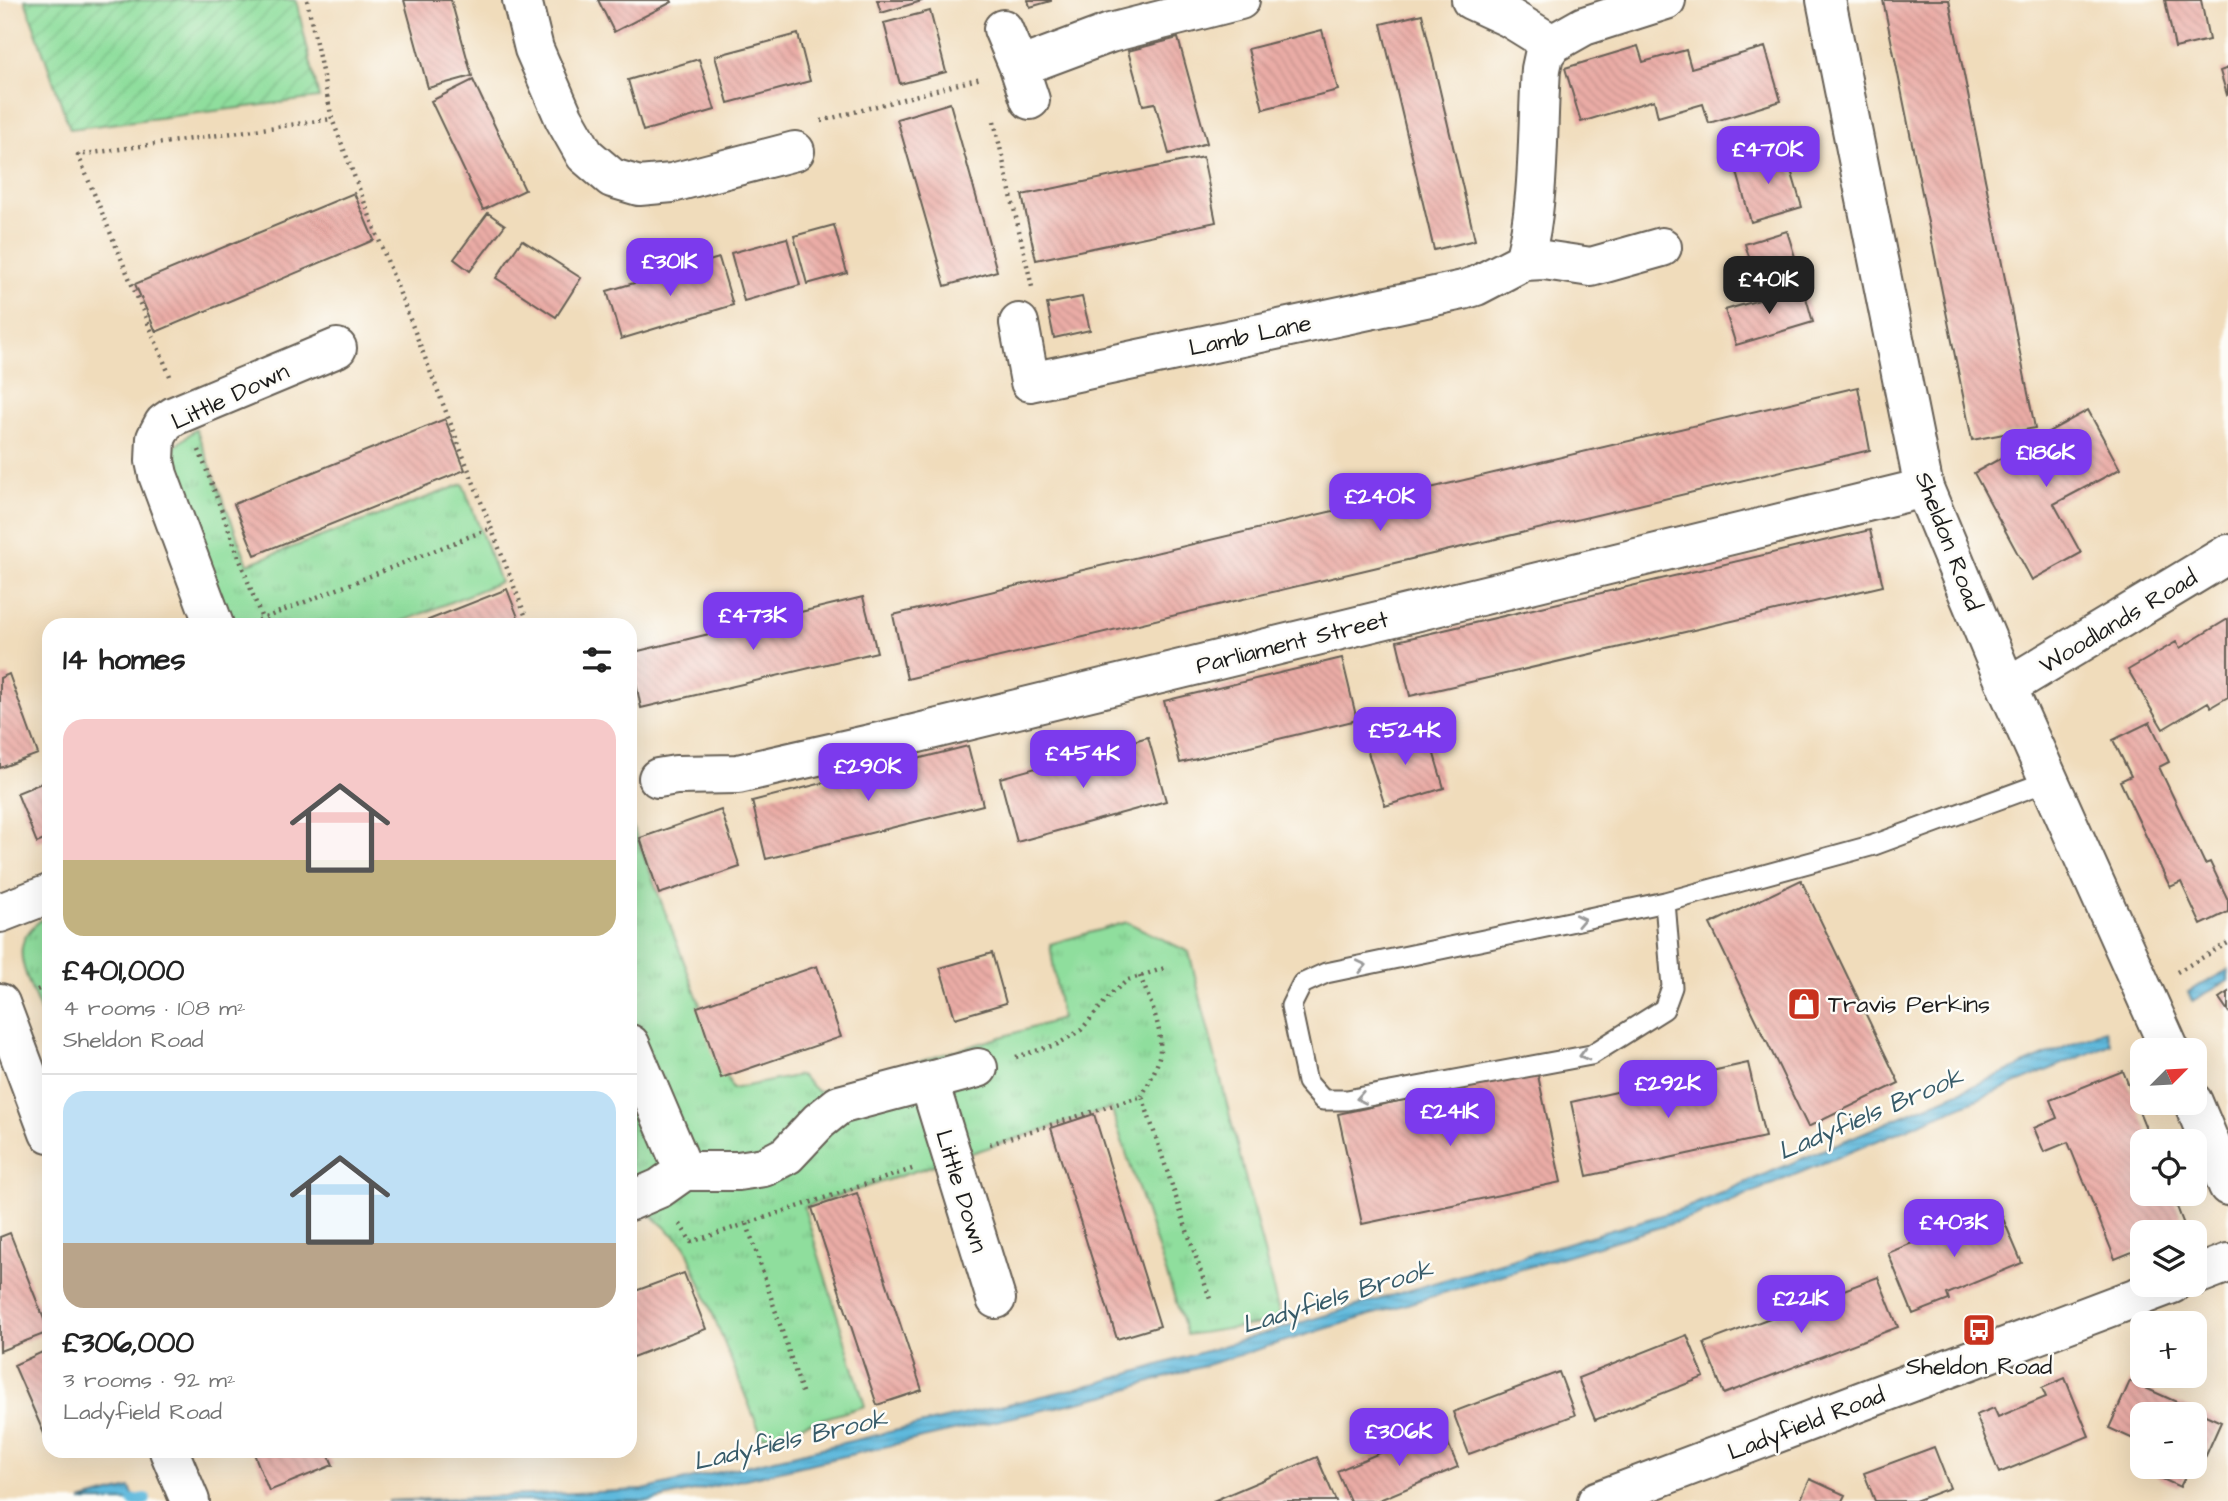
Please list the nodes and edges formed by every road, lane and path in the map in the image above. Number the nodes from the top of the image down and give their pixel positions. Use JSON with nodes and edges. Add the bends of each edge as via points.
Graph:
{"nodes":[{"id":1,"x":307,"y":0,"type":"edge"},
{"id":2,"x":522,"y":0,"type":"edge"},
{"id":3,"x":1240,"y":0,"type":"edge"},
{"id":4,"x":1471,"y":0,"type":"edge"},
{"id":5,"x":1666,"y":0,"type":"edge"},
{"id":6,"x":1826,"y":0,"type":"edge"},
{"id":7,"x":1003,"y":29,"type":"dead end"},
{"id":8,"x":1552,"y":44,"type":"junction"},
{"id":9,"x":1025,"y":84,"type":"junction"},
{"id":10,"x":332,"y":119,"type":"junction"},
{"id":11,"x":795,"y":150,"type":"joint"},
{"id":12,"x":78,"y":155,"type":"dead end"},
{"id":13,"x":1662,"y":247,"type":"dead end"},
{"id":14,"x":1524,"y":261,"type":"junction"},
{"id":15,"x":1019,"y":323,"type":"joint"},
{"id":16,"x":337,"y":348,"type":"dead end"},
{"id":17,"x":1924,"y":488,"type":"junction"},
{"id":18,"x":492,"y":528,"type":"junction"},
{"id":19,"x":2228,"y":554,"type":"edge"},
{"id":20,"x":211,"y":618,"type":"edge"},
{"id":21,"x":266,"y":618,"type":"edge"},
{"id":22,"x":526,"y":618,"type":"edge"},
{"id":23,"x":2007,"y":688,"type":"junction"},
{"id":24,"x":658,"y":778,"type":"dead end"},
{"id":25,"x":2051,"y":780,"type":"junction"},
{"id":26,"x":42,"y":897,"type":"edge"},
{"id":27,"x":1665,"y":902,"type":"junction"},
{"id":28,"x":0,"y":913,"type":"edge"},
{"id":29,"x":2228,"y":943,"type":"edge"},
{"id":30,"x":1168,"y":967,"type":"dead end"},
{"id":31,"x":1140,"y":976,"type":"junction"},
{"id":32,"x":2144,"y":989,"type":"junction"},
{"id":33,"x":3,"y":1018,"type":"edge"},
{"id":34,"x":2165,"y":1038,"type":"edge"},
{"id":35,"x":978,"y":1068,"type":"joint"},
{"id":36,"x":637,"y":1080,"type":"edge"},
{"id":37,"x":929,"y":1082,"type":"junction"},
{"id":38,"x":1142,"y":1096,"type":"junction"},
{"id":39,"x":2198,"y":1115,"type":"edge"},
{"id":40,"x":42,"y":1116,"type":"edge"},
{"id":41,"x":951,"y":1156,"type":"junction"},
{"id":42,"x":2228,"y":1186,"type":"edge"},
{"id":43,"x":658,"y":1187,"type":"edge"},
{"id":44,"x":747,"y":1224,"type":"junction"},
{"id":45,"x":2228,"y":1263,"type":"edge"},
{"id":46,"x":2207,"y":1271,"type":"edge"},
{"id":47,"x":2140,"y":1297,"type":"edge"},
{"id":48,"x":996,"y":1299,"type":"dead end"},
{"id":49,"x":1211,"y":1302,"type":"dead end"},
{"id":50,"x":803,"y":1395,"type":"dead end"},
{"id":51,"x":172,"y":1458,"type":"edge"},
{"id":52,"x":1665,"y":1490,"type":"edge"},
{"id":53,"x":190,"y":1501,"type":"edge"},
{"id":54,"x":1597,"y":1501,"type":"edge"}],
"edges":[{"from":1,"to":10,"type":"path"},
{"from":2,"to":11,"type":"street","via":[[534,49],[564,118],[585,155],[612,178],[639,186],[672,183]]},
{"from":3,"to":9,"type":"street","via":[[1110,33]]},
{"from":4,"to":8,"type":"street"},
{"from":5,"to":8,"type":"street","via":[[1584,26]]},
{"from":6,"to":17,"type":"street","name":"Sheldon Road"},
{"from":7,"to":9,"type":"street"},
{"from":8,"to":14,"type":"street","via":[[1541,69],[1530,241]]},
{"from":9,"to":11,"type":"path","via":[[812,124],[816,145]]},
{"from":9,"to":15,"type":"path","via":[[991,110],[1034,297],[1014,301]]},
{"from":10,"to":12,"type":"path"},
{"from":10,"to":18,"type":"path"},
{"from":13,"to":14,"type":"street","name":"Lamb Lane","via":[[1591,267]]},
{"from":14,"to":15,"type":"street","name":"Lamb Lane","via":[[1462,290],[1030,382]]},
{"from":16,"to":20,"type":"street","name":"Little Down","via":[[174,416],[156,438],[158,475]]},
{"from":17,"to":23,"type":"street","name":"Sheldon Road"},
{"from":17,"to":24,"type":"street","name":"Parliament Street","via":[[910,735],[738,774]]},
{"from":18,"to":21,"type":"path"},
{"from":18,"to":22,"type":"path"},
{"from":19,"to":23,"type":"street","name":"Woodlands Road"},
{"from":23,"to":25,"type":"street","name":"Sheldon Road"},
{"from":25,"to":27,"type":"lane","via":[[1874,845]]},
{"from":25,"to":32,"type":"street","name":"Sheldon Road"},
{"from":26,"to":28,"type":"street"},
{"from":27,"to":27,"type":"lane","one_way":true,"via":[[1672,987],[1664,1009],[1591,1055],[1348,1100],[1323,1100],[1307,1082],[1291,1006],[1302,984],[1326,973]]},
{"from":29,"to":32,"type":"path"},
{"from":30,"to":31,"type":"path"},
{"from":31,"to":35,"type":"path","via":[[1112,992],[1081,1030],[1058,1044]]},
{"from":31,"to":38,"type":"path","via":[[1156,1017],[1160,1050]]},
{"from":32,"to":34,"type":"street","name":"Sheldon Road"},
{"from":33,"to":40,"type":"street"},
{"from":35,"to":37,"type":"street"},
{"from":36,"to":43,"type":"street"},
{"from":37,"to":41,"type":"street","name":"Little Down"},
{"from":37,"to":43,"type":"street","via":[[839,1105],[787,1156],[764,1167]]},
{"from":38,"to":41,"type":"path"},
{"from":38,"to":49,"type":"path"},
{"from":39,"to":42,"type":"street"},
{"from":41,"to":44,"type":"path"},
{"from":41,"to":48,"type":"street","name":"Little Down"},
{"from":43,"to":44,"type":"path","via":[[691,1242]]},
{"from":44,"to":50,"type":"path"},
{"from":45,"to":46,"type":"street"},
{"from":47,"to":52,"type":"street","name":"Ladyfield Road"},
{"from":51,"to":53,"type":"street"},
{"from":52,"to":54,"type":"street","name":"Ladyfield Road"}]}
